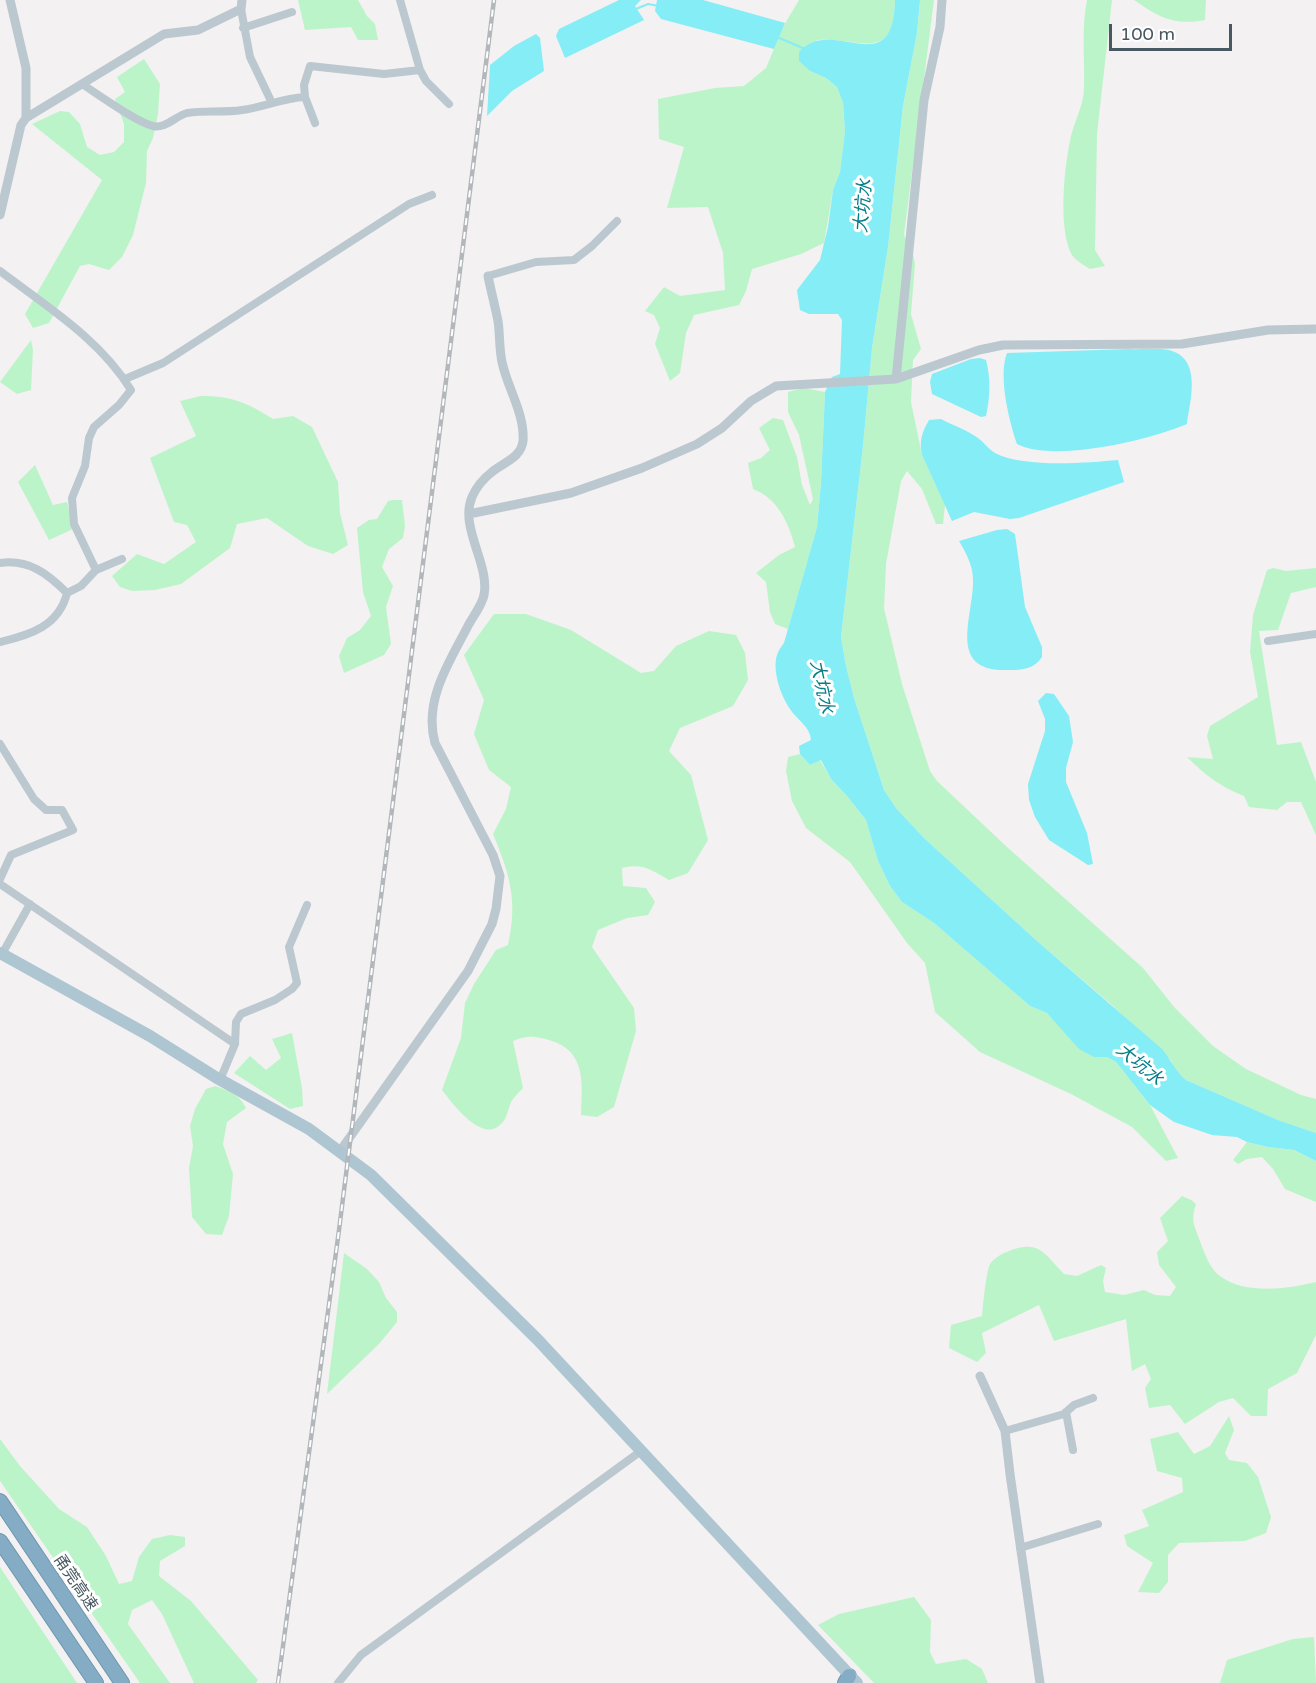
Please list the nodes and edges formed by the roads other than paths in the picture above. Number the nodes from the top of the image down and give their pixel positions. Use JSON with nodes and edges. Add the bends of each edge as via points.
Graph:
{"nodes":[{"id":1,"x":10,"y":0,"type":"edge"},
{"id":2,"x":400,"y":0,"type":"edge"},
{"id":3,"x":942,"y":0,"type":"edge"},
{"id":4,"x":241,"y":4,"type":"edge"},
{"id":5,"x":292,"y":12,"type":"dead end"},
{"id":6,"x":243,"y":28,"type":"junction"},
{"id":7,"x":420,"y":70,"type":"junction"},
{"id":8,"x":82,"y":84,"type":"junction"},
{"id":9,"x":304,"y":97,"type":"junction"},
{"id":10,"x":272,"y":103,"type":"junction"},
{"id":11,"x":449,"y":104,"type":"dead end"},
{"id":12,"x":26,"y":118,"type":"junction"},
{"id":13,"x":315,"y":123,"type":"dead end"},
{"id":14,"x":432,"y":195,"type":"dead end"},
{"id":15,"x":0,"y":215,"type":"edge"},
{"id":16,"x":617,"y":221,"type":"dead end"},
{"id":17,"x":0,"y":271,"type":"edge"},
{"id":18,"x":488,"y":276,"type":"joint"},
{"id":19,"x":1316,"y":329,"type":"edge"},
{"id":20,"x":124,"y":379,"type":"junction"},
{"id":21,"x":896,"y":380,"type":"junction"},
{"id":22,"x":469,"y":514,"type":"junction"},
{"id":23,"x":122,"y":559,"type":"dead end"},
{"id":24,"x":0,"y":563,"type":"edge"},
{"id":25,"x":96,"y":570,"type":"junction"},
{"id":26,"x":68,"y":593,"type":"junction"},
{"id":27,"x":1316,"y":634,"type":"edge"},
{"id":28,"x":1268,"y":641,"type":"dead end"},
{"id":29,"x":0,"y":642,"type":"edge"},
{"id":30,"x":0,"y":744,"type":"edge"},
{"id":31,"x":0,"y":881,"type":"edge"},
{"id":32,"x":30,"y":904,"type":"junction"},
{"id":33,"x":307,"y":905,"type":"dead end"},
{"id":34,"x":1,"y":953,"type":"edge"},
{"id":35,"x":235,"y":1044,"type":"junction"},
{"id":36,"x":220,"y":1080,"type":"junction"},
{"id":37,"x":340,"y":1150,"type":"junction"},
{"id":38,"x":980,"y":1376,"type":"dead end"},
{"id":39,"x":1093,"y":1398,"type":"dead end"},
{"id":40,"x":1066,"y":1412,"type":"junction"},
{"id":41,"x":1005,"y":1431,"type":"junction"},
{"id":42,"x":1073,"y":1450,"type":"dead end"},
{"id":43,"x":641,"y":1451,"type":"junction"},
{"id":44,"x":0,"y":1501,"type":"edge"},
{"id":45,"x":1098,"y":1524,"type":"dead end"},
{"id":46,"x":0,"y":1541,"type":"edge"},
{"id":47,"x":1020,"y":1548,"type":"junction"},
{"id":48,"x":850,"y":1681,"type":"edge"},
{"id":49,"x":96,"y":1683,"type":"edge"},
{"id":50,"x":122,"y":1683,"type":"edge"},
{"id":51,"x":338,"y":1683,"type":"edge"},
{"id":52,"x":1040,"y":1683,"type":"edge"}],
"edges":[{"from":1,"to":12,"type":"street","via":[[26,68]]},
{"from":2,"to":7,"type":"street"},
{"from":3,"to":21,"type":"street","via":[[924,100]]},
{"from":4,"to":6,"type":"street"},
{"from":4,"to":8,"type":"street","via":[[198,30],[164,34]]},
{"from":5,"to":6,"type":"street"},
{"from":6,"to":10,"type":"street","via":[[250,57]]},
{"from":7,"to":9,"type":"street","via":[[384,74],[310,66]]},
{"from":7,"to":11,"type":"street"},
{"from":8,"to":10,"type":"street","via":[[154,127],[188,113],[239,111]]},
{"from":8,"to":12,"type":"street"},
{"from":9,"to":10,"type":"street"},
{"from":9,"to":13,"type":"street"},
{"from":12,"to":15,"type":"street","via":[[21,125]]},
{"from":14,"to":20,"type":"street","via":[[409,204],[163,363]]},
{"from":16,"to":18,"type":"street","via":[[574,260],[536,262]]},
{"from":17,"to":20,"type":"street","via":[[74,327]]},
{"from":18,"to":22,"type":"street","via":[[502,362],[523,443],[515,457],[492,472],[477,489]]},
{"from":19,"to":21,"type":"street","via":[[1268,330],[1182,344],[1003,345]]},
{"from":20,"to":25,"type":"street","via":[[131,390],[94,427],[72,498],[74,524]]},
{"from":21,"to":22,"type":"street","via":[[777,386],[750,401],[722,428],[697,444],[642,468],[571,493]]},
{"from":22,"to":37,"type":"street","via":[[485,579],[483,597],[444,672],[432,708],[431,729],[493,855],[500,876],[496,909],[468,971]]},
{"from":23,"to":25,"type":"street"},
{"from":24,"to":26,"type":"street","via":[[21,562],[36,567]]},
{"from":25,"to":26,"type":"street"},
{"from":26,"to":29,"type":"street","via":[[49,624]]},
{"from":27,"to":28,"type":"street"},
{"from":30,"to":31,"type":"street","via":[[34,799],[46,810],[62,810],[73,830],[11,855]]},
{"from":31,"to":32,"type":"street"},
{"from":32,"to":34,"type":"street"},
{"from":32,"to":35,"type":"street"},
{"from":33,"to":35,"type":"street","via":[[289,947],[297,983],[275,1000],[241,1014],[236,1022]]},
{"from":34,"to":36,"type":"main road"},
{"from":35,"to":36,"type":"street"},
{"from":36,"to":37,"type":"main road"},
{"from":37,"to":43,"type":"main road","via":[[372,1175],[538,1340]]},
{"from":38,"to":41,"type":"street"},
{"from":39,"to":40,"type":"street"},
{"from":40,"to":41,"type":"street"},
{"from":40,"to":42,"type":"street"},
{"from":41,"to":47,"type":"street"},
{"from":43,"to":48,"type":"main road"},
{"from":43,"to":51,"type":"street","via":[[361,1655]]},
{"from":44,"to":50,"type":"highway","name":"甬莞高速"},
{"from":45,"to":47,"type":"street"},
{"from":46,"to":49,"type":"highway"},
{"from":47,"to":52,"type":"street"}]}
